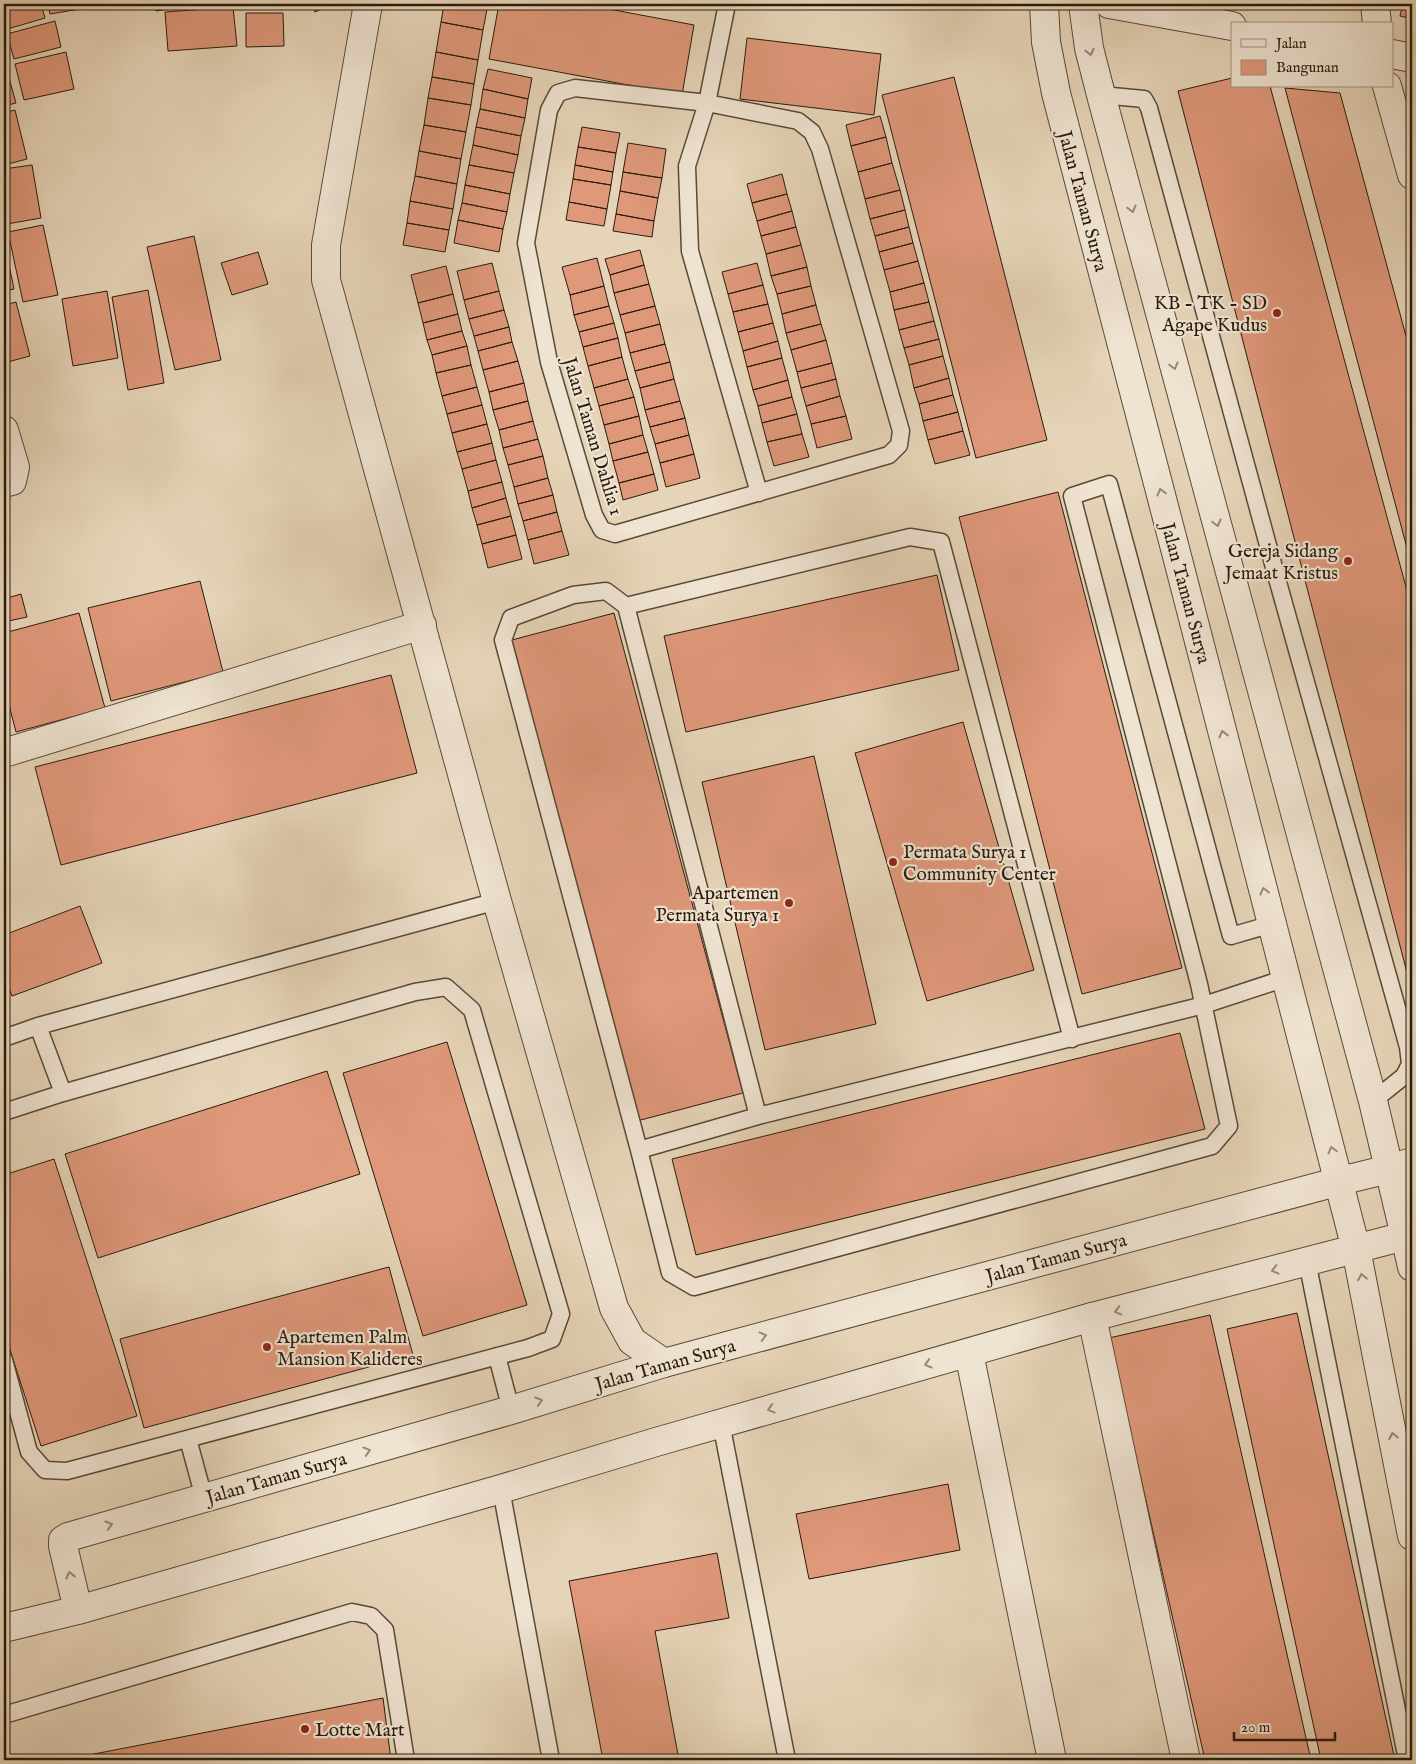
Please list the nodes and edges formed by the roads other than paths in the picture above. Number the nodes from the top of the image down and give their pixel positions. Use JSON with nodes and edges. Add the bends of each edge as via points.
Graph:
{"nodes":[{"id":1,"x":368,"y":4,"type":"edge"},
{"id":2,"x":727,"y":4,"type":"edge"},
{"id":3,"x":1044,"y":4,"type":"edge"},
{"id":4,"x":1083,"y":4,"type":"edge"},
{"id":5,"x":1109,"y":4,"type":"edge"},
{"id":6,"x":1375,"y":4,"type":"edge"},
{"id":7,"x":1377,"y":22,"type":"edge"},
{"id":8,"x":1231,"y":26,"type":"edge"},
{"id":9,"x":1394,"y":54,"type":"edge"},
{"id":10,"x":1412,"y":58,"type":"edge"},
{"id":11,"x":1388,"y":88,"type":"edge"},
{"id":12,"x":1101,"y":95,"type":"junction"},
{"id":13,"x":707,"y":103,"type":"junction"},
{"id":14,"x":1412,"y":176,"type":"edge"},
{"id":15,"x":4,"y":430,"type":"edge"},
{"id":16,"x":4,"y":483,"type":"edge"},
{"id":17,"x":759,"y":493,"type":"junction"},
{"id":18,"x":626,"y":606,"type":"junction"},
{"id":19,"x":422,"y":625,"type":"junction"},
{"id":20,"x":4,"y":752,"type":"edge"},
{"id":21,"x":497,"y":901,"type":"junction"},
{"id":22,"x":1272,"y":924,"type":"junction"},
{"id":23,"x":1286,"y":978,"type":"junction"},
{"id":24,"x":1204,"y":1005,"type":"junction"},
{"id":25,"x":38,"y":1026,"type":"junction"},
{"id":26,"x":4,"y":1038,"type":"edge"},
{"id":27,"x":1072,"y":1038,"type":"junction"},
{"id":28,"x":64,"y":1093,"type":"junction"},
{"id":29,"x":1373,"y":1101,"type":"junction"},
{"id":30,"x":4,"y":1112,"type":"edge"},
{"id":31,"x":758,"y":1116,"type":"junction"},
{"id":32,"x":639,"y":1150,"type":"junction"},
{"id":33,"x":1401,"y":1166,"type":"edge"},
{"id":34,"x":1340,"y":1181,"type":"junction"},
{"id":35,"x":1409,"y":1235,"type":"edge"},
{"id":36,"x":1356,"y":1248,"type":"junction"},
{"id":37,"x":1306,"y":1262,"type":"junction"},
{"id":38,"x":1412,"y":1268,"type":"edge"},
{"id":39,"x":1092,"y":1318,"type":"junction"},
{"id":40,"x":969,"y":1353,"type":"junction"},
{"id":41,"x":497,"y":1356,"type":"junction"},
{"id":42,"x":4,"y":1360,"type":"edge"},
{"id":43,"x":664,"y":1363,"type":"junction"},
{"id":44,"x":511,"y":1410,"type":"junction"},
{"id":45,"x":721,"y":1423,"type":"junction"},
{"id":46,"x":188,"y":1439,"type":"junction"},
{"id":47,"x":501,"y":1489,"type":"junction"},
{"id":48,"x":204,"y":1498,"type":"junction"},
{"id":49,"x":1412,"y":1536,"type":"edge"},
{"id":50,"x":78,"y":1610,"type":"junction"},
{"id":51,"x":4,"y":1628,"type":"edge"},
{"id":52,"x":4,"y":1715,"type":"edge"},
{"id":53,"x":406,"y":1760,"type":"edge"},
{"id":54,"x":551,"y":1760,"type":"edge"},
{"id":55,"x":787,"y":1760,"type":"edge"},
{"id":56,"x":1052,"y":1760,"type":"edge"},
{"id":57,"x":1186,"y":1760,"type":"edge"},
{"id":58,"x":1407,"y":1760,"type":"edge"}],
"edges":[{"from":1,"to":19,"type":"street","via":[[326,245],[326,280]]},
{"from":2,"to":13,"type":"lane"},
{"from":22,"to":3,"type":"street","name":"Jalan Taman Surya","one_way":true,"via":[[1056,94],[1046,42]]},
{"from":4,"to":12,"type":"street","one_way":true,"via":[[1089,48]]},
{"from":5,"to":8,"type":"street"},
{"from":6,"to":7,"type":"street"},
{"from":9,"to":10,"type":"street"},
{"from":11,"to":14,"type":"street"},
{"from":12,"to":29,"type":"street","one_way":true},
{"from":12,"to":29,"type":"lane","via":[[1144,99],[1149,108],[1408,1047],[1410,1064],[1404,1076]]},
{"from":13,"to":17,"type":"lane","via":[[687,166],[690,251]]},
{"from":13,"to":17,"type":"lane","via":[[798,121],[812,132],[820,148],[901,431],[899,445],[889,456]]},
{"from":13,"to":17,"type":"lane","name":"Jalan Taman Dahlia 1","via":[[574,88],[558,93],[549,110],[526,243],[549,362],[594,515],[602,530],[615,534]]},
{"from":15,"to":16,"type":"street","via":[[15,467],[12,481]]},
{"from":18,"to":27,"type":"lane","via":[[910,537],[941,542]]},
{"from":18,"to":31,"type":"lane"},
{"from":18,"to":32,"type":"lane","via":[[606,591],[573,595],[511,618],[503,640]]},
{"from":19,"to":20,"type":"street"},
{"from":19,"to":21,"type":"street"},
{"from":21,"to":25,"type":"lane"},
{"from":21,"to":43,"type":"street","via":[[614,1308],[632,1341]]},
{"from":22,"to":23,"type":"street","name":"Jalan Taman Surya"},
{"from":22,"to":24,"type":"lane","via":[[1231,936],[1110,484],[1072,496]]},
{"from":23,"to":24,"type":"lane"},
{"from":34,"to":23,"type":"street","name":"Jalan Taman Surya","one_way":true},
{"from":24,"to":27,"type":"lane"},
{"from":24,"to":32,"type":"lane","via":[[1230,1126],[1212,1146],[694,1288],[670,1273]]},
{"from":25,"to":26,"type":"lane"},
{"from":25,"to":28,"type":"lane"},
{"from":27,"to":31,"type":"lane"},
{"from":28,"to":30,"type":"lane"},
{"from":28,"to":41,"type":"lane","via":[[415,992],[446,988],[472,1010],[561,1314],[552,1339]]},
{"from":29,"to":33,"type":"street"},
{"from":31,"to":32,"type":"lane"},
{"from":33,"to":34,"type":"street","name":"Jalan Taman Surya"},
{"from":33,"to":35,"type":"street"},
{"from":34,"to":36,"type":"street","name":"Jalan Taman Surya"},
{"from":43,"to":34,"type":"street","name":"Jalan Taman Surya","one_way":true},
{"from":35,"to":36,"type":"street"},
{"from":35,"to":38,"type":"street"},
{"from":36,"to":37,"type":"street"},
{"from":49,"to":36,"type":"street","name":"Jalan Taman Surya","one_way":true},
{"from":37,"to":39,"type":"street","one_way":true},
{"from":37,"to":58,"type":"lane"},
{"from":39,"to":40,"type":"street"},
{"from":39,"to":57,"type":"street"},
{"from":40,"to":45,"type":"street","one_way":true},
{"from":40,"to":56,"type":"street"},
{"from":41,"to":44,"type":"lane"},
{"from":41,"to":46,"type":"lane"},
{"from":42,"to":46,"type":"lane","via":[[29,1452],[45,1470],[67,1471]]},
{"from":44,"to":43,"type":"street","name":"Jalan Taman Surya","one_way":true},
{"from":48,"to":44,"type":"street","name":"Jalan Taman Surya","one_way":true},
{"from":45,"to":47,"type":"street"},
{"from":45,"to":55,"type":"lane"},
{"from":46,"to":48,"type":"lane"},
{"from":47,"to":50,"type":"street"},
{"from":47,"to":54,"type":"lane"},
{"from":50,"to":48,"type":"street","name":"Jalan Taman Surya","one_way":true,"via":[[64,1540]]},
{"from":50,"to":51,"type":"street"},
{"from":52,"to":53,"type":"lane","via":[[352,1612],[371,1616],[385,1630]]}]}
